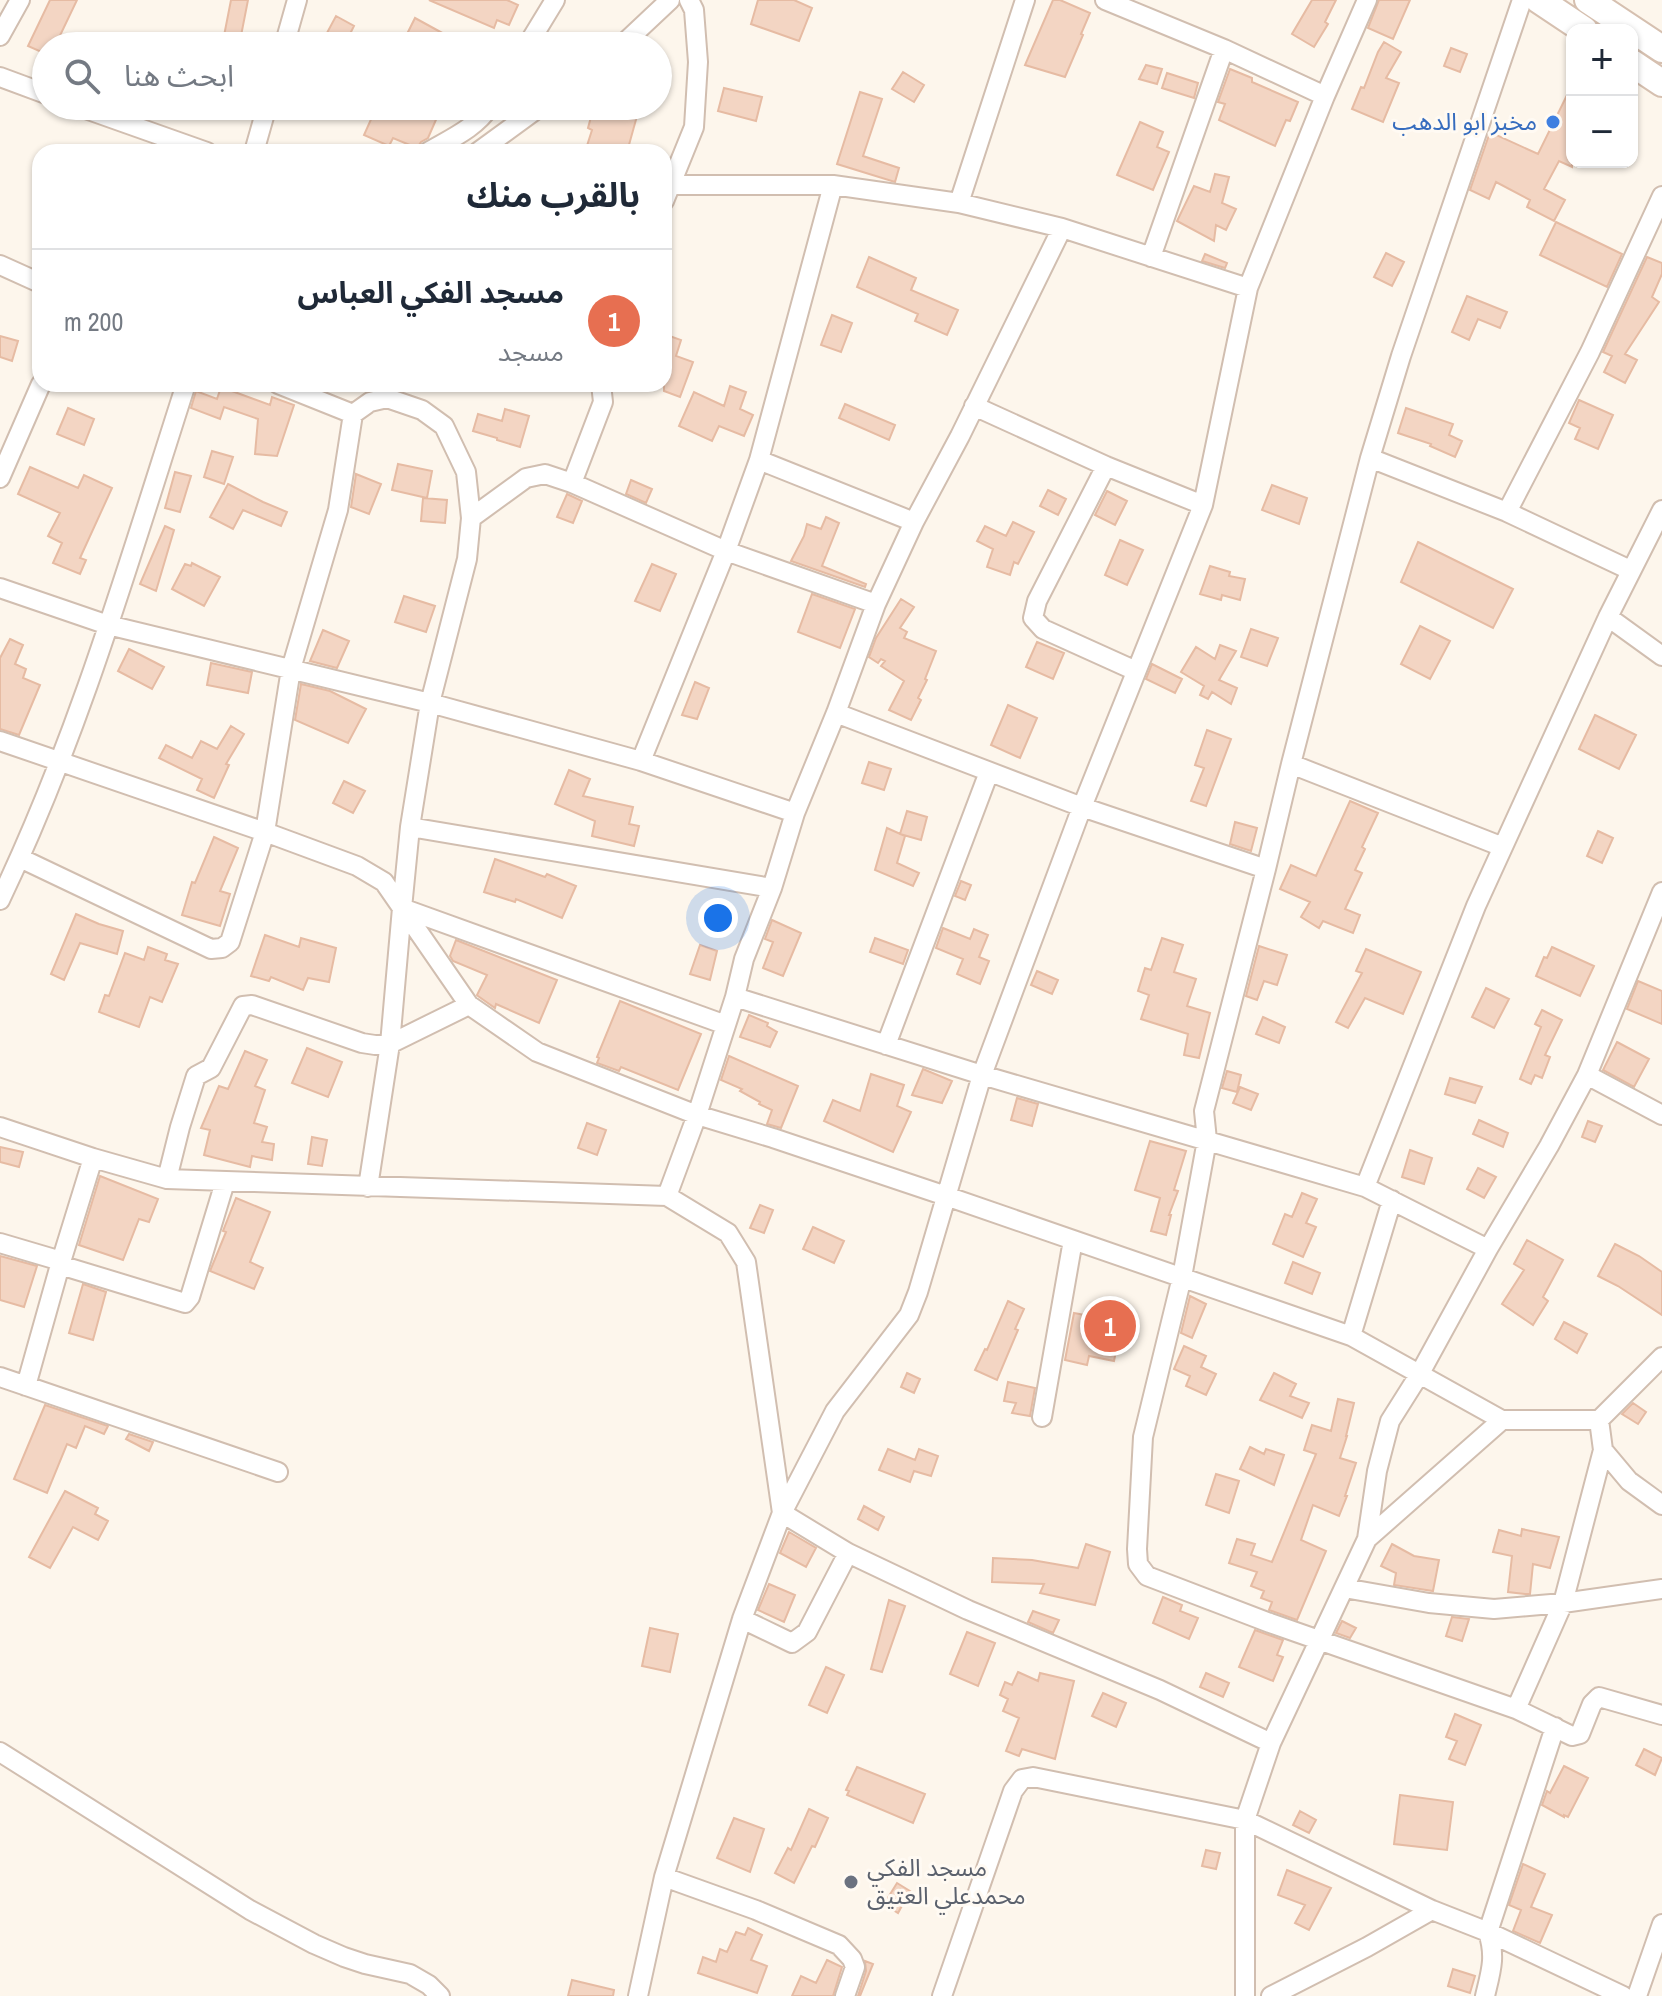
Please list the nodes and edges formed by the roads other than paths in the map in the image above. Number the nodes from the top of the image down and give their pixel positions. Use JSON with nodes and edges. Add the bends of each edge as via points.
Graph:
{"nodes":[{"id":1,"x":20,"y":0,"type":"edge"},
{"id":2,"x":297,"y":0,"type":"edge"},
{"id":3,"x":555,"y":0,"type":"edge"},
{"id":4,"x":670,"y":0,"type":"edge"},
{"id":5,"x":689,"y":0,"type":"edge"},
{"id":6,"x":1025,"y":0,"type":"edge"},
{"id":7,"x":1105,"y":0,"type":"edge"},
{"id":8,"x":1367,"y":0,"type":"edge"},
{"id":9,"x":1522,"y":0,"type":"edge"},
{"id":10,"x":1539,"y":0,"type":"edge"},
{"id":11,"x":1588,"y":0,"type":"edge"},
{"id":12,"x":1575,"y":24,"type":"edge"},
{"id":13,"x":288,"y":32,"type":"edge"},
{"id":14,"x":536,"y":32,"type":"edge"},
{"id":15,"x":636,"y":32,"type":"edge"},
{"id":16,"x":0,"y":36,"type":"edge"},
{"id":17,"x":1224,"y":49,"type":"junction"},
{"id":18,"x":1662,"y":49,"type":"edge"},
{"id":19,"x":1638,"y":67,"type":"edge"},
{"id":20,"x":0,"y":77,"type":"edge"},
{"id":21,"x":1662,"y":83,"type":"edge"},
{"id":22,"x":32,"y":89,"type":"edge"},
{"id":23,"x":1325,"y":96,"type":"junction"},
{"id":24,"x":115,"y":120,"type":"edge"},
{"id":25,"x":263,"y":120,"type":"edge"},
{"id":26,"x":480,"y":120,"type":"edge"},
{"id":27,"x":522,"y":120,"type":"edge"},
{"id":28,"x":153,"y":134,"type":"junction"},
{"id":29,"x":149,"y":144,"type":"edge"},
{"id":30,"x":183,"y":144,"type":"edge"},
{"id":31,"x":256,"y":144,"type":"edge"},
{"id":32,"x":441,"y":144,"type":"edge"},
{"id":33,"x":489,"y":144,"type":"edge"},
{"id":34,"x":672,"y":176,"type":"edge"},
{"id":35,"x":833,"y":185,"type":"junction"},
{"id":36,"x":672,"y":190,"type":"edge"},
{"id":37,"x":1662,"y":196,"type":"edge"},
{"id":38,"x":959,"y":203,"type":"junction"},
{"id":39,"x":1062,"y":228,"type":"junction"},
{"id":40,"x":1151,"y":257,"type":"junction"},
{"id":41,"x":0,"y":265,"type":"edge"},
{"id":42,"x":32,"y":279,"type":"edge"},
{"id":43,"x":1248,"y":288,"type":"junction"},
{"id":44,"x":37,"y":392,"type":"edge"},
{"id":45,"x":183,"y":392,"type":"edge"},
{"id":46,"x":298,"y":392,"type":"edge"},
{"id":47,"x":385,"y":392,"type":"edge"},
{"id":48,"x":389,"y":392,"type":"edge"},
{"id":49,"x":602,"y":392,"type":"edge"},
{"id":50,"x":974,"y":406,"type":"junction"},
{"id":51,"x":353,"y":414,"type":"junction"},
{"id":52,"x":1370,"y":458,"type":"junction"},
{"id":53,"x":759,"y":460,"type":"junction"},
{"id":54,"x":1106,"y":466,"type":"junction"},
{"id":55,"x":2,"y":470,"type":"edge"},
{"id":56,"x":572,"y":483,"type":"junction"},
{"id":57,"x":1203,"y":505,"type":"junction"},
{"id":58,"x":1662,"y":510,"type":"edge"},
{"id":59,"x":1507,"y":512,"type":"junction"},
{"id":60,"x":471,"y":518,"type":"junction"},
{"id":61,"x":914,"y":522,"type":"junction"},
{"id":62,"x":726,"y":551,"type":"junction"},
{"id":63,"x":1630,"y":570,"type":"junction"},
{"id":64,"x":0,"y":588,"type":"edge"},
{"id":65,"x":876,"y":604,"type":"junction"},
{"id":66,"x":1608,"y":617,"type":"junction"},
{"id":67,"x":108,"y":625,"type":"junction"},
{"id":68,"x":1662,"y":656,"type":"edge"},
{"id":69,"x":291,"y":669,"type":"junction"},
{"id":70,"x":1136,"y":671,"type":"junction"},
{"id":71,"x":430,"y":703,"type":"junction"},
{"id":72,"x":836,"y":713,"type":"junction"},
{"id":73,"x":0,"y":741,"type":"edge"},
{"id":74,"x":641,"y":761,"type":"junction"},
{"id":75,"x":61,"y":762,"type":"junction"},
{"id":76,"x":1291,"y":764,"type":"junction"},
{"id":77,"x":989,"y":772,"type":"junction"},
{"id":78,"x":1082,"y":807,"type":"junction"},
{"id":79,"x":795,"y":813,"type":"junction"},
{"id":80,"x":410,"y":827,"type":"junction"},
{"id":81,"x":265,"y":832,"type":"junction"},
{"id":82,"x":1503,"y":847,"type":"junction"},
{"id":83,"x":20,"y":858,"type":"junction"},
{"id":84,"x":1266,"y":869,"type":"junction"},
{"id":85,"x":772,"y":888,"type":"junction"},
{"id":86,"x":1662,"y":892,"type":"edge"},
{"id":87,"x":0,"y":900,"type":"edge"},
{"id":88,"x":402,"y":908,"type":"junction"},
{"id":89,"x":735,"y":997,"type":"junction"},
{"id":90,"x":469,"y":1005,"type":"junction"},
{"id":91,"x":726,"y":1025,"type":"junction"},
{"id":92,"x":390,"y":1044,"type":"junction"},
{"id":93,"x":886,"y":1045,"type":"junction"},
{"id":94,"x":982,"y":1075,"type":"junction"},
{"id":95,"x":1587,"y":1075,"type":"junction"},
{"id":96,"x":697,"y":1115,"type":"junction"},
{"id":97,"x":1662,"y":1115,"type":"edge"},
{"id":98,"x":0,"y":1127,"type":"edge"},
{"id":99,"x":1207,"y":1140,"type":"junction"},
{"id":100,"x":93,"y":1158,"type":"junction"},
{"id":101,"x":167,"y":1179,"type":"junction"},
{"id":102,"x":225,"y":1182,"type":"junction"},
{"id":103,"x":368,"y":1187,"type":"junction"},
{"id":104,"x":1365,"y":1187,"type":"junction"},
{"id":105,"x":667,"y":1196,"type":"junction"},
{"id":106,"x":946,"y":1196,"type":"junction"},
{"id":107,"x":1392,"y":1200,"type":"junction"},
{"id":108,"x":1073,"y":1240,"type":"junction"},
{"id":109,"x":0,"y":1243,"type":"edge"},
{"id":110,"x":1488,"y":1249,"type":"junction"},
{"id":111,"x":61,"y":1263,"type":"junction"},
{"id":112,"x":1182,"y":1277,"type":"junction"},
{"id":113,"x":1351,"y":1336,"type":"junction"},
{"id":114,"x":1662,"y":1357,"type":"edge"},
{"id":115,"x":1419,"y":1375,"type":"junction"},
{"id":116,"x":0,"y":1377,"type":"edge"},
{"id":117,"x":26,"y":1386,"type":"junction"},
{"id":118,"x":1042,"y":1417,"type":"dead end"},
{"id":119,"x":1502,"y":1420,"type":"junction"},
{"id":120,"x":1599,"y":1420,"type":"junction"},
{"id":121,"x":1603,"y":1450,"type":"junction"},
{"id":122,"x":278,"y":1472,"type":"dead end"},
{"id":123,"x":1662,"y":1505,"type":"edge"},
{"id":124,"x":782,"y":1513,"type":"junction"},
{"id":125,"x":1367,"y":1539,"type":"junction"},
{"id":126,"x":848,"y":1553,"type":"junction"},
{"id":127,"x":1344,"y":1588,"type":"junction"},
{"id":128,"x":1662,"y":1589,"type":"edge"},
{"id":129,"x":1563,"y":1603,"type":"junction"},
{"id":130,"x":742,"y":1619,"type":"junction"},
{"id":131,"x":1318,"y":1639,"type":"junction"},
{"id":132,"x":1516,"y":1709,"type":"junction"},
{"id":133,"x":1662,"y":1715,"type":"edge"},
{"id":134,"x":1555,"y":1727,"type":"junction"},
{"id":135,"x":1271,"y":1743,"type":"junction"},
{"id":136,"x":0,"y":1752,"type":"edge"},
{"id":137,"x":1245,"y":1820,"type":"junction"},
{"id":138,"x":664,"y":1877,"type":"junction"},
{"id":139,"x":1432,"y":1910,"type":"junction"},
{"id":140,"x":1662,"y":1924,"type":"edge"},
{"id":141,"x":1488,"y":1932,"type":"junction"},
{"id":142,"x":1279,"y":1994,"type":"edge"},
{"id":143,"x":440,"y":1996,"type":"edge"},
{"id":144,"x":638,"y":1996,"type":"edge"},
{"id":145,"x":845,"y":1996,"type":"edge"},
{"id":146,"x":942,"y":1996,"type":"edge"},
{"id":147,"x":1245,"y":1996,"type":"edge"},
{"id":148,"x":1485,"y":1996,"type":"edge"},
{"id":149,"x":1623,"y":1996,"type":"edge"},
{"id":150,"x":1637,"y":1996,"type":"edge"}],
"edges":[{"from":1,"to":16,"type":"street"},
{"from":2,"to":13,"type":"street"},
{"from":3,"to":14,"type":"street"},
{"from":4,"to":15,"type":"street"},
{"from":5,"to":34,"type":"street","via":[[697,34],[694,127]]},
{"from":6,"to":38,"type":"street"},
{"from":7,"to":17,"type":"street"},
{"from":8,"to":23,"type":"street"},
{"from":9,"to":52,"type":"street"},
{"from":10,"to":12,"type":"main road"},
{"from":11,"to":18,"type":"main road"},
{"from":17,"to":23,"type":"street"},
{"from":17,"to":40,"type":"street"},
{"from":19,"to":21,"type":"main road"},
{"from":20,"to":22,"type":"street"},
{"from":23,"to":43,"type":"street"},
{"from":24,"to":28,"type":"street"},
{"from":25,"to":31,"type":"street"},
{"from":26,"to":32,"type":"street"},
{"from":27,"to":33,"type":"street"},
{"from":28,"to":29,"type":"street"},
{"from":28,"to":30,"type":"street"},
{"from":35,"to":36,"type":"street"},
{"from":35,"to":38,"type":"street"},
{"from":35,"to":53,"type":"street"},
{"from":37,"to":59,"type":"street","via":[[1590,352]]},
{"from":38,"to":39,"type":"street"},
{"from":39,"to":40,"type":"street"},
{"from":39,"to":50,"type":"street"},
{"from":40,"to":43,"type":"street"},
{"from":41,"to":42,"type":"street"},
{"from":43,"to":57,"type":"street"},
{"from":44,"to":55,"type":"street"},
{"from":45,"to":67,"type":"street"},
{"from":46,"to":51,"type":"street"},
{"from":47,"to":51,"type":"street"},
{"from":48,"to":60,"type":"street","via":[[444,426],[466,472]]},
{"from":49,"to":56,"type":"street","via":[[603,402]]},
{"from":50,"to":54,"type":"street"},
{"from":50,"to":61,"type":"street"},
{"from":51,"to":69,"type":"street","via":[[338,510]]},
{"from":52,"to":59,"type":"street"},
{"from":52,"to":76,"type":"street"},
{"from":53,"to":61,"type":"street"},
{"from":53,"to":62,"type":"street"},
{"from":54,"to":57,"type":"street"},
{"from":54,"to":70,"type":"street","via":[[1033,618],[1043,629]]},
{"from":56,"to":60,"type":"street","via":[[545,474],[526,478]]},
{"from":56,"to":62,"type":"street"},
{"from":57,"to":70,"type":"street"},
{"from":58,"to":63,"type":"street"},
{"from":59,"to":63,"type":"street"},
{"from":60,"to":71,"type":"street","via":[[467,559]]},
{"from":61,"to":65,"type":"street"},
{"from":62,"to":65,"type":"street"},
{"from":62,"to":74,"type":"street"},
{"from":63,"to":66,"type":"street"},
{"from":64,"to":67,"type":"street"},
{"from":65,"to":72,"type":"street"},
{"from":66,"to":68,"type":"street"},
{"from":66,"to":82,"type":"street"},
{"from":67,"to":69,"type":"street"},
{"from":67,"to":75,"type":"street"},
{"from":69,"to":71,"type":"street"},
{"from":69,"to":81,"type":"street"},
{"from":70,"to":78,"type":"street"},
{"from":71,"to":74,"type":"street"},
{"from":71,"to":80,"type":"street"},
{"from":72,"to":77,"type":"street"},
{"from":72,"to":79,"type":"street"},
{"from":73,"to":75,"type":"street"},
{"from":74,"to":79,"type":"street"},
{"from":75,"to":81,"type":"street"},
{"from":75,"to":83,"type":"street"},
{"from":76,"to":82,"type":"street"},
{"from":76,"to":84,"type":"street"},
{"from":77,"to":78,"type":"street"},
{"from":77,"to":93,"type":"street"},
{"from":78,"to":84,"type":"street"},
{"from":78,"to":94,"type":"street"},
{"from":79,"to":85,"type":"street"},
{"from":80,"to":85,"type":"street"},
{"from":80,"to":88,"type":"street"},
{"from":81,"to":83,"type":"street","via":[[230,942],[222,948],[211,949]]},
{"from":81,"to":88,"type":"street","via":[[357,866],[384,882]]},
{"from":82,"to":104,"type":"street"},
{"from":83,"to":87,"type":"street"},
{"from":84,"to":99,"type":"street","via":[[1204,1111]]},
{"from":85,"to":89,"type":"street"},
{"from":86,"to":95,"type":"street"},
{"from":88,"to":90,"type":"street"},
{"from":88,"to":91,"type":"street"},
{"from":88,"to":92,"type":"street"},
{"from":89,"to":91,"type":"street"},
{"from":89,"to":93,"type":"street"},
{"from":90,"to":92,"type":"street"},
{"from":90,"to":96,"type":"street","via":[[537,1052]]},
{"from":91,"to":96,"type":"street"},
{"from":92,"to":101,"type":"street","via":[[362,1043],[243,1006],[211,1068],[196,1076]]},
{"from":92,"to":103,"type":"street"},
{"from":93,"to":94,"type":"street"},
{"from":94,"to":99,"type":"street"},
{"from":94,"to":106,"type":"street"},
{"from":95,"to":97,"type":"street"},
{"from":95,"to":110,"type":"street"},
{"from":96,"to":105,"type":"street"},
{"from":96,"to":106,"type":"street"},
{"from":98,"to":100,"type":"street"},
{"from":99,"to":104,"type":"street"},
{"from":99,"to":112,"type":"street"},
{"from":100,"to":101,"type":"street"},
{"from":100,"to":111,"type":"street"},
{"from":101,"to":102,"type":"street"},
{"from":102,"to":103,"type":"street"},
{"from":102,"to":111,"type":"street","via":[[185,1303]]},
{"from":103,"to":105,"type":"street"},
{"from":104,"to":107,"type":"street"},
{"from":105,"to":124,"type":"street","via":[[728,1233],[746,1262]]},
{"from":106,"to":108,"type":"street"},
{"from":106,"to":124,"type":"street","via":[[909,1315],[835,1411]]},
{"from":107,"to":110,"type":"street"},
{"from":107,"to":113,"type":"street"},
{"from":108,"to":112,"type":"street"},
{"from":108,"to":118,"type":"street"},
{"from":109,"to":111,"type":"street"},
{"from":110,"to":115,"type":"street"},
{"from":111,"to":117,"type":"street"},
{"from":112,"to":113,"type":"street"},
{"from":112,"to":131,"type":"street","via":[[1143,1437],[1138,1564],[1147,1576]]},
{"from":113,"to":115,"type":"street"},
{"from":114,"to":120,"type":"street"},
{"from":115,"to":119,"type":"street"},
{"from":115,"to":125,"type":"street","via":[[1390,1421]]},
{"from":116,"to":117,"type":"street"},
{"from":117,"to":122,"type":"street"},
{"from":119,"to":120,"type":"street"},
{"from":119,"to":125,"type":"street"},
{"from":120,"to":121,"type":"street"},
{"from":121,"to":123,"type":"street","via":[[1629,1481]]},
{"from":121,"to":129,"type":"street"},
{"from":124,"to":126,"type":"street"},
{"from":124,"to":130,"type":"street"},
{"from":125,"to":127,"type":"street"},
{"from":126,"to":130,"type":"street","via":[[807,1632],[792,1643]]},
{"from":126,"to":135,"type":"street"},
{"from":127,"to":129,"type":"street","via":[[1494,1609]]},
{"from":127,"to":131,"type":"street"},
{"from":128,"to":129,"type":"street"},
{"from":129,"to":132,"type":"street"},
{"from":130,"to":138,"type":"street"},
{"from":131,"to":132,"type":"street"},
{"from":131,"to":135,"type":"street"},
{"from":132,"to":134,"type":"street"},
{"from":133,"to":134,"type":"street","via":[[1599,1697],[1580,1734],[1572,1736]]},
{"from":134,"to":141,"type":"street"},
{"from":135,"to":137,"type":"street"},
{"from":136,"to":143,"type":"street","via":[[250,1910],[344,1957],[410,1974]]},
{"from":137,"to":139,"type":"street"},
{"from":137,"to":146,"type":"street","via":[[1022,1779],[1013,1791]]},
{"from":137,"to":147,"type":"street"},
{"from":138,"to":144,"type":"street"},
{"from":138,"to":145,"type":"street","via":[[839,1945],[855,1967]]},
{"from":139,"to":141,"type":"street"},
{"from":139,"to":142,"type":"street"},
{"from":140,"to":150,"type":"street"},
{"from":141,"to":148,"type":"street","via":[[1494,1960]]},
{"from":141,"to":149,"type":"street"}]}
